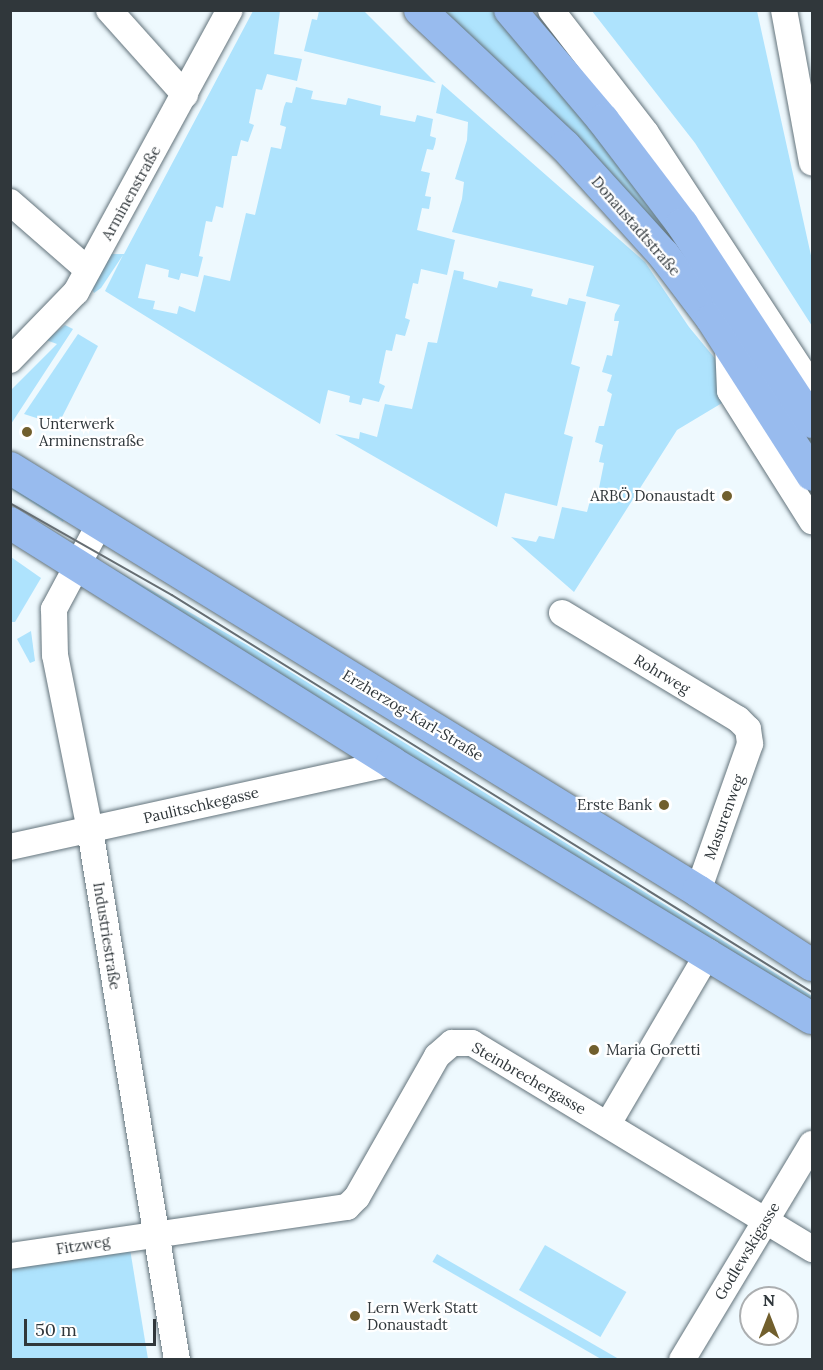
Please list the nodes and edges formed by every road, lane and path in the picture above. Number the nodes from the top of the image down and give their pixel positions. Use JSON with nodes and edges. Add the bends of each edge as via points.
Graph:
{"nodes":[{"id":1,"x":108,"y":10,"type":"edge"},
{"id":2,"x":230,"y":10,"type":"edge"},
{"id":3,"x":420,"y":10,"type":"edge"},
{"id":4,"x":510,"y":10,"type":"edge"},
{"id":5,"x":551,"y":10,"type":"edge"},
{"id":6,"x":784,"y":10,"type":"edge"},
{"id":7,"x":185,"y":95,"type":"junction"},
{"id":8,"x":813,"y":162,"type":"edge"},
{"id":9,"x":10,"y":202,"type":"edge"},
{"id":10,"x":88,"y":270,"type":"junction"},
{"id":11,"x":728,"y":343,"type":"junction"},
{"id":12,"x":803,"y":357,"type":"edge"},
{"id":13,"x":10,"y":360,"type":"edge"},
{"id":14,"x":813,"y":387,"type":"edge"},
{"id":15,"x":813,"y":422,"type":"edge"},
{"id":16,"x":10,"y":468,"type":"edge"},
{"id":17,"x":813,"y":475,"type":"edge"},
{"id":18,"x":813,"y":521,"type":"edge"},
{"id":19,"x":10,"y":523,"type":"edge"},
{"id":20,"x":100,"y":523,"type":"junction"},
{"id":21,"x":77,"y":564,"type":"junction"},
{"id":22,"x":562,"y":613,"type":"dead end"},
{"id":23,"x":750,"y":744,"type":"joint"},
{"id":24,"x":392,"y":762,"type":"junction"},
{"id":25,"x":90,"y":830,"type":"junction"},
{"id":26,"x":10,"y":847,"type":"edge"},
{"id":27,"x":698,"y":891,"type":"junction"},
{"id":28,"x":709,"y":952,"type":"junction"},
{"id":29,"x":813,"y":965,"type":"edge"},
{"id":30,"x":813,"y":1018,"type":"edge"},
{"id":31,"x":608,"y":1124,"type":"junction"},
{"id":32,"x":813,"y":1144,"type":"edge"},
{"id":33,"x":765,"y":1220,"type":"junction"},
{"id":34,"x":156,"y":1234,"type":"junction"},
{"id":35,"x":813,"y":1249,"type":"edge"},
{"id":36,"x":10,"y":1256,"type":"edge"},
{"id":37,"x":177,"y":1359,"type":"edge"},
{"id":38,"x":682,"y":1359,"type":"edge"}],
"edges":[{"from":1,"to":7,"type":"street"},
{"from":2,"to":7,"type":"street","name":"Arminenstraße"},
{"from":3,"to":11,"type":"main road","name":"Donaustadtstraße","via":[[565,146],[663,254]]},
{"from":4,"to":15,"type":"main road","via":[[603,120],[682,224]]},
{"from":5,"to":12,"type":"street","via":[[646,133]]},
{"from":6,"to":8,"type":"street"},
{"from":7,"to":10,"type":"street","name":"Arminenstraße"},
{"from":9,"to":10,"type":"street"},
{"from":10,"to":13,"type":"street","name":"Arminenstraße","via":[[76,292]]},
{"from":11,"to":17,"type":"main road","name":"Donaustadtstraße"},
{"from":11,"to":18,"type":"street","via":[[730,391]]},
{"from":12,"to":14,"type":"street"},
{"from":16,"to":20,"type":"main road","name":"Erzherzog-Karl-Straße"},
{"from":19,"to":21,"type":"main road"},
{"from":20,"to":21,"type":"street","name":"Industriestraße"},
{"from":20,"to":27,"type":"main road","name":"Erzherzog-Karl-Straße"},
{"from":21,"to":24,"type":"main road"},
{"from":21,"to":25,"type":"street","name":"Industriestraße","via":[[54,609],[53,632]]},
{"from":22,"to":23,"type":"street","name":"Rohrweg","via":[[738,719],[748,729]]},
{"from":23,"to":27,"type":"street","name":"Masurenweg"},
{"from":24,"to":25,"type":"street","name":"Paulitschkegasse"},
{"from":24,"to":28,"type":"main road"},
{"from":25,"to":26,"type":"street","name":"Paulitschkegasse"},
{"from":25,"to":34,"type":"street","name":"Industriestraße"},
{"from":27,"to":29,"type":"main road","name":"Erzherzog-Karl-Straße"},
{"from":28,"to":30,"type":"main road"},
{"from":28,"to":31,"type":"street"},
{"from":31,"to":33,"type":"street","name":"Steinbrechergasse"},
{"from":31,"to":34,"type":"street","name":"Steinbrechergasse","via":[[472,1043],[452,1043],[437,1056],[357,1197],[347,1207]]},
{"from":32,"to":33,"type":"street","name":"Godlewskigasse"},
{"from":33,"to":35,"type":"street","name":"Steinbrechergasse"},
{"from":33,"to":38,"type":"street","name":"Godlewskigasse"},
{"from":34,"to":36,"type":"street","name":"Fitzweg"},
{"from":34,"to":37,"type":"street","name":"Industriestraße"}]}
